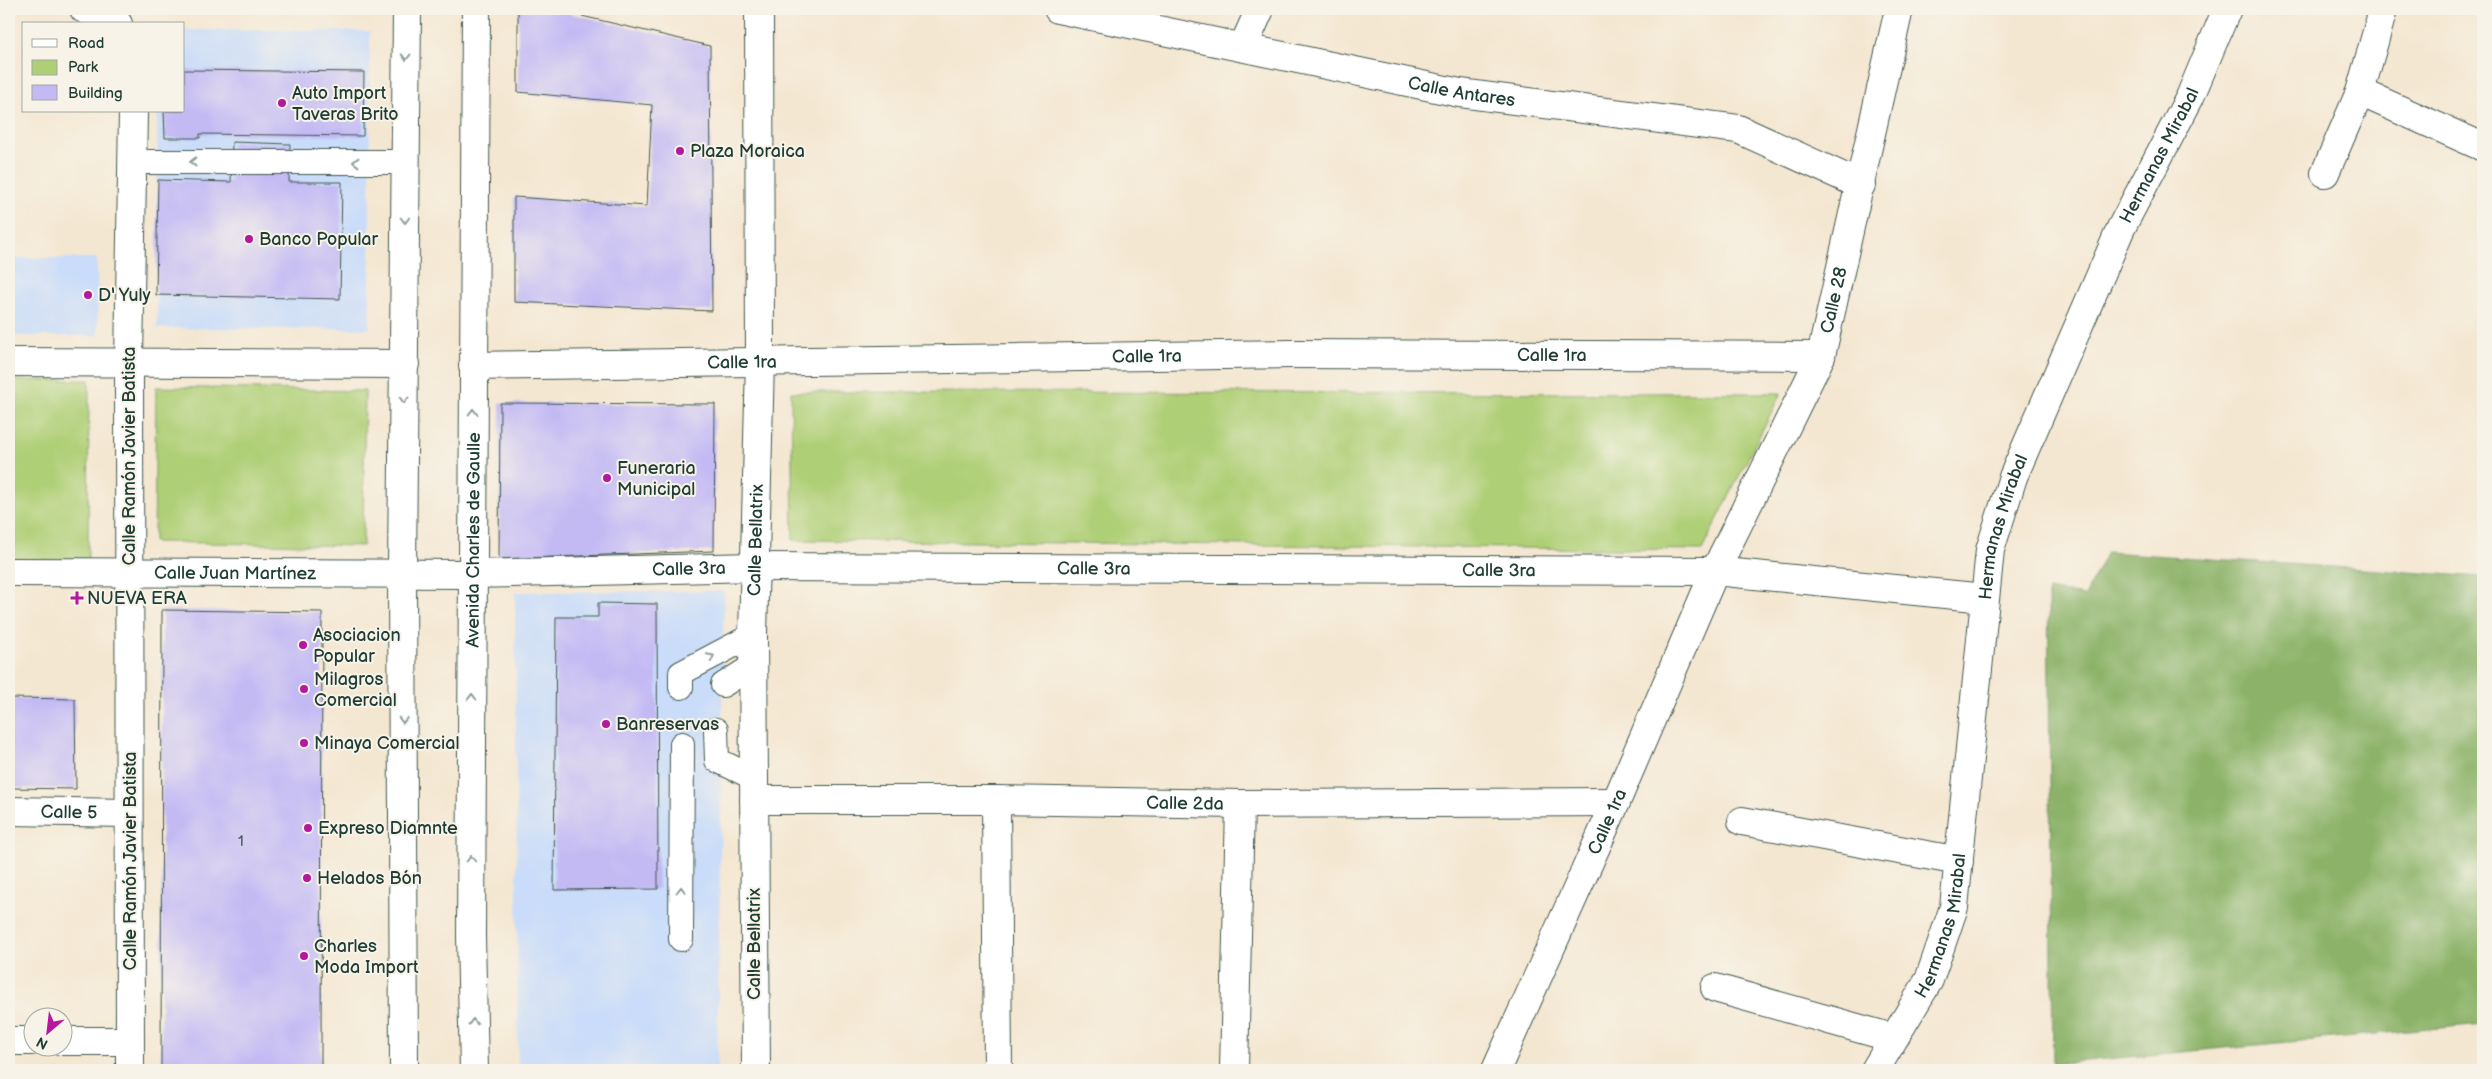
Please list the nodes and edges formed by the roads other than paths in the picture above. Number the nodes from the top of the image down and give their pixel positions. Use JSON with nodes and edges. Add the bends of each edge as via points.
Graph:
{"nodes":[{"id":1,"x":84,"y":9,"type":"edge"},
{"id":2,"x":132,"y":9,"type":"edge"},
{"id":3,"x":407,"y":9,"type":"edge"},
{"id":4,"x":476,"y":9,"type":"edge"},
{"id":5,"x":759,"y":9,"type":"edge"},
{"id":6,"x":1058,"y":9,"type":"edge"},
{"id":7,"x":1260,"y":9,"type":"edge"},
{"id":8,"x":1899,"y":9,"type":"edge"},
{"id":9,"x":2227,"y":9,"type":"edge"},
{"id":10,"x":2379,"y":9,"type":"edge"},
{"id":11,"x":113,"y":22,"type":"edge"},
{"id":12,"x":132,"y":22,"type":"edge"},
{"id":13,"x":1243,"y":47,"type":"junction"},
{"id":14,"x":2360,"y":92,"type":"junction"},
{"id":15,"x":133,"y":112,"type":"edge"},
{"id":16,"x":2483,"y":146,"type":"edge"},
{"id":17,"x":133,"y":162,"type":"junction"},
{"id":18,"x":404,"y":162,"type":"junction"},
{"id":19,"x":2325,"y":173,"type":"dead end"},
{"id":20,"x":1861,"y":185,"type":"junction"},
{"id":21,"x":1821,"y":356,"type":"junction"},
{"id":22,"x":760,"y":361,"type":"junction"},
{"id":23,"x":9,"y":362,"type":"edge"},
{"id":24,"x":129,"y":363,"type":"junction"},
{"id":25,"x":405,"y":364,"type":"junction"},
{"id":26,"x":473,"y":366,"type":"junction"},
{"id":27,"x":754,"y":567,"type":"junction"},
{"id":28,"x":1715,"y":571,"type":"junction"},
{"id":29,"x":9,"y":572,"type":"edge"},
{"id":30,"x":402,"y":572,"type":"junction"},
{"id":31,"x":129,"y":573,"type":"junction"},
{"id":32,"x":472,"y":574,"type":"junction"},
{"id":33,"x":1985,"y":598,"type":"junction"},
{"id":34,"x":753,"y":636,"type":"junction"},
{"id":35,"x":754,"y":664,"type":"junction"},
{"id":36,"x":724,"y":685,"type":"dead end"},
{"id":37,"x":681,"y":687,"type":"dead end"},
{"id":38,"x":716,"y":730,"type":"dead end"},
{"id":39,"x":682,"y":744,"type":"dead end"},
{"id":40,"x":754,"y":789,"type":"junction"},
{"id":41,"x":996,"y":800,"type":"junction"},
{"id":42,"x":1616,"y":802,"type":"junction"},
{"id":43,"x":1240,"y":804,"type":"junction"},
{"id":44,"x":9,"y":811,"type":"edge"},
{"id":45,"x":129,"y":813,"type":"junction"},
{"id":46,"x":1742,"y":820,"type":"dead end"},
{"id":47,"x":1959,"y":861,"type":"junction"},
{"id":48,"x":681,"y":938,"type":"dead end"},
{"id":49,"x":1715,"y":988,"type":"dead end"},
{"id":50,"x":1893,"y":1038,"type":"junction"},
{"id":51,"x":9,"y":1041,"type":"edge"},
{"id":52,"x":22,"y":1041,"type":"edge"},
{"id":53,"x":72,"y":1041,"type":"edge"},
{"id":54,"x":130,"y":1041,"type":"junction"},
{"id":55,"x":130,"y":1070,"type":"edge"},
{"id":56,"x":404,"y":1070,"type":"edge"},
{"id":57,"x":474,"y":1070,"type":"edge"},
{"id":58,"x":756,"y":1070,"type":"edge"},
{"id":59,"x":998,"y":1070,"type":"edge"},
{"id":60,"x":1234,"y":1070,"type":"edge"},
{"id":61,"x":1496,"y":1070,"type":"edge"},
{"id":62,"x":1875,"y":1070,"type":"edge"}],
"edges":[{"from":1,"to":11,"type":"street"},
{"from":2,"to":12,"type":"street"},
{"from":3,"to":18,"type":"street","one_way":true},
{"from":4,"to":26,"type":"street","name":"Avenida Charles de Gaulle"},
{"from":5,"to":22,"type":"street","name":"Calle Bellatrix"},
{"from":6,"to":13,"type":"street","name":"Calle Antares"},
{"from":7,"to":13,"type":"street"},
{"from":8,"to":20,"type":"street","name":"Calle 28"},
{"from":9,"to":33,"type":"street","name":"Hermanas Mirabal","via":[[2190,97],[2121,228],[2012,477],[1990,550]]},
{"from":10,"to":14,"type":"street","via":[[2383,10]]},
{"from":13,"to":20,"type":"street","name":"Calle Antares","via":[[1460,93],[1738,129]]},
{"from":14,"to":16,"type":"street"},
{"from":14,"to":19,"type":"street"},
{"from":15,"to":17,"type":"street","name":"Calle Ramón Javier Batista"},
{"from":18,"to":17,"type":"lane","one_way":true},
{"from":17,"to":24,"type":"street","name":"Calle Ramón Javier Batista"},
{"from":18,"to":25,"type":"street","one_way":true},
{"from":20,"to":21,"type":"street","name":"Calle 28"},
{"from":21,"to":22,"type":"street","name":"Calle 1ra","via":[[1290,354]]},
{"from":21,"to":28,"type":"street","name":"Calle 28"},
{"from":22,"to":26,"type":"street","name":"Calle 1ra"},
{"from":22,"to":27,"type":"street","name":"Calle Bellatrix"},
{"from":23,"to":24,"type":"street"},
{"from":24,"to":25,"type":"street"},
{"from":24,"to":31,"type":"street","name":"Calle Ramón Javier Batista"},
{"from":25,"to":30,"type":"street","one_way":true},
{"from":32,"to":26,"type":"street","name":"Avenida Charles de Gaulle","one_way":true},
{"from":27,"to":28,"type":"street","name":"Calle 3ra"},
{"from":27,"to":32,"type":"street","name":"Calle 3ra"},
{"from":27,"to":34,"type":"street","name":"Calle Bellatrix"},
{"from":28,"to":33,"type":"street","name":"Calle 3ra"},
{"from":28,"to":42,"type":"street","name":"Calle 1ra"},
{"from":29,"to":31,"type":"street","name":"Calle Juan Martínez"},
{"from":30,"to":31,"type":"street","name":"Calle Juan Martínez"},
{"from":30,"to":32,"type":"street","name":"Calle 3ra"},
{"from":30,"to":56,"type":"street","one_way":true},
{"from":31,"to":45,"type":"street","name":"Calle Ramón Javier Batista"},
{"from":57,"to":32,"type":"street","name":"Avenida Charles de Gaulle","one_way":true},
{"from":33,"to":47,"type":"street","name":"Hermanas Mirabal"},
{"from":34,"to":35,"type":"street","name":"Calle Bellatrix"},
{"from":37,"to":34,"type":"lane","one_way":true,"via":[[681,673]]},
{"from":35,"to":36,"type":"lane"},
{"from":35,"to":40,"type":"street","name":"Calle Bellatrix"},
{"from":38,"to":40,"type":"lane","via":[[717,760]]},
{"from":48,"to":39,"type":"lane","one_way":true},
{"from":40,"to":41,"type":"street","name":"Calle 2da"},
{"from":40,"to":58,"type":"street","name":"Calle Bellatrix"},
{"from":41,"to":43,"type":"street","name":"Calle 2da"},
{"from":41,"to":59,"type":"street"},
{"from":42,"to":43,"type":"street","name":"Calle 2da"},
{"from":42,"to":61,"type":"street","name":"Calle 1ra"},
{"from":43,"to":60,"type":"street"},
{"from":44,"to":45,"type":"street","name":"Calle 5"},
{"from":45,"to":54,"type":"street","name":"Calle Ramón Javier Batista"},
{"from":46,"to":47,"type":"street"},
{"from":47,"to":50,"type":"street","name":"Hermanas Mirabal","via":[[1954,907],[1929,980]]},
{"from":49,"to":50,"type":"street"},
{"from":50,"to":62,"type":"street","name":"Hermanas Mirabal"},
{"from":51,"to":52,"type":"street"},
{"from":53,"to":54,"type":"street"},
{"from":54,"to":55,"type":"street","name":"Calle Ramón Javier Batista"}]}
